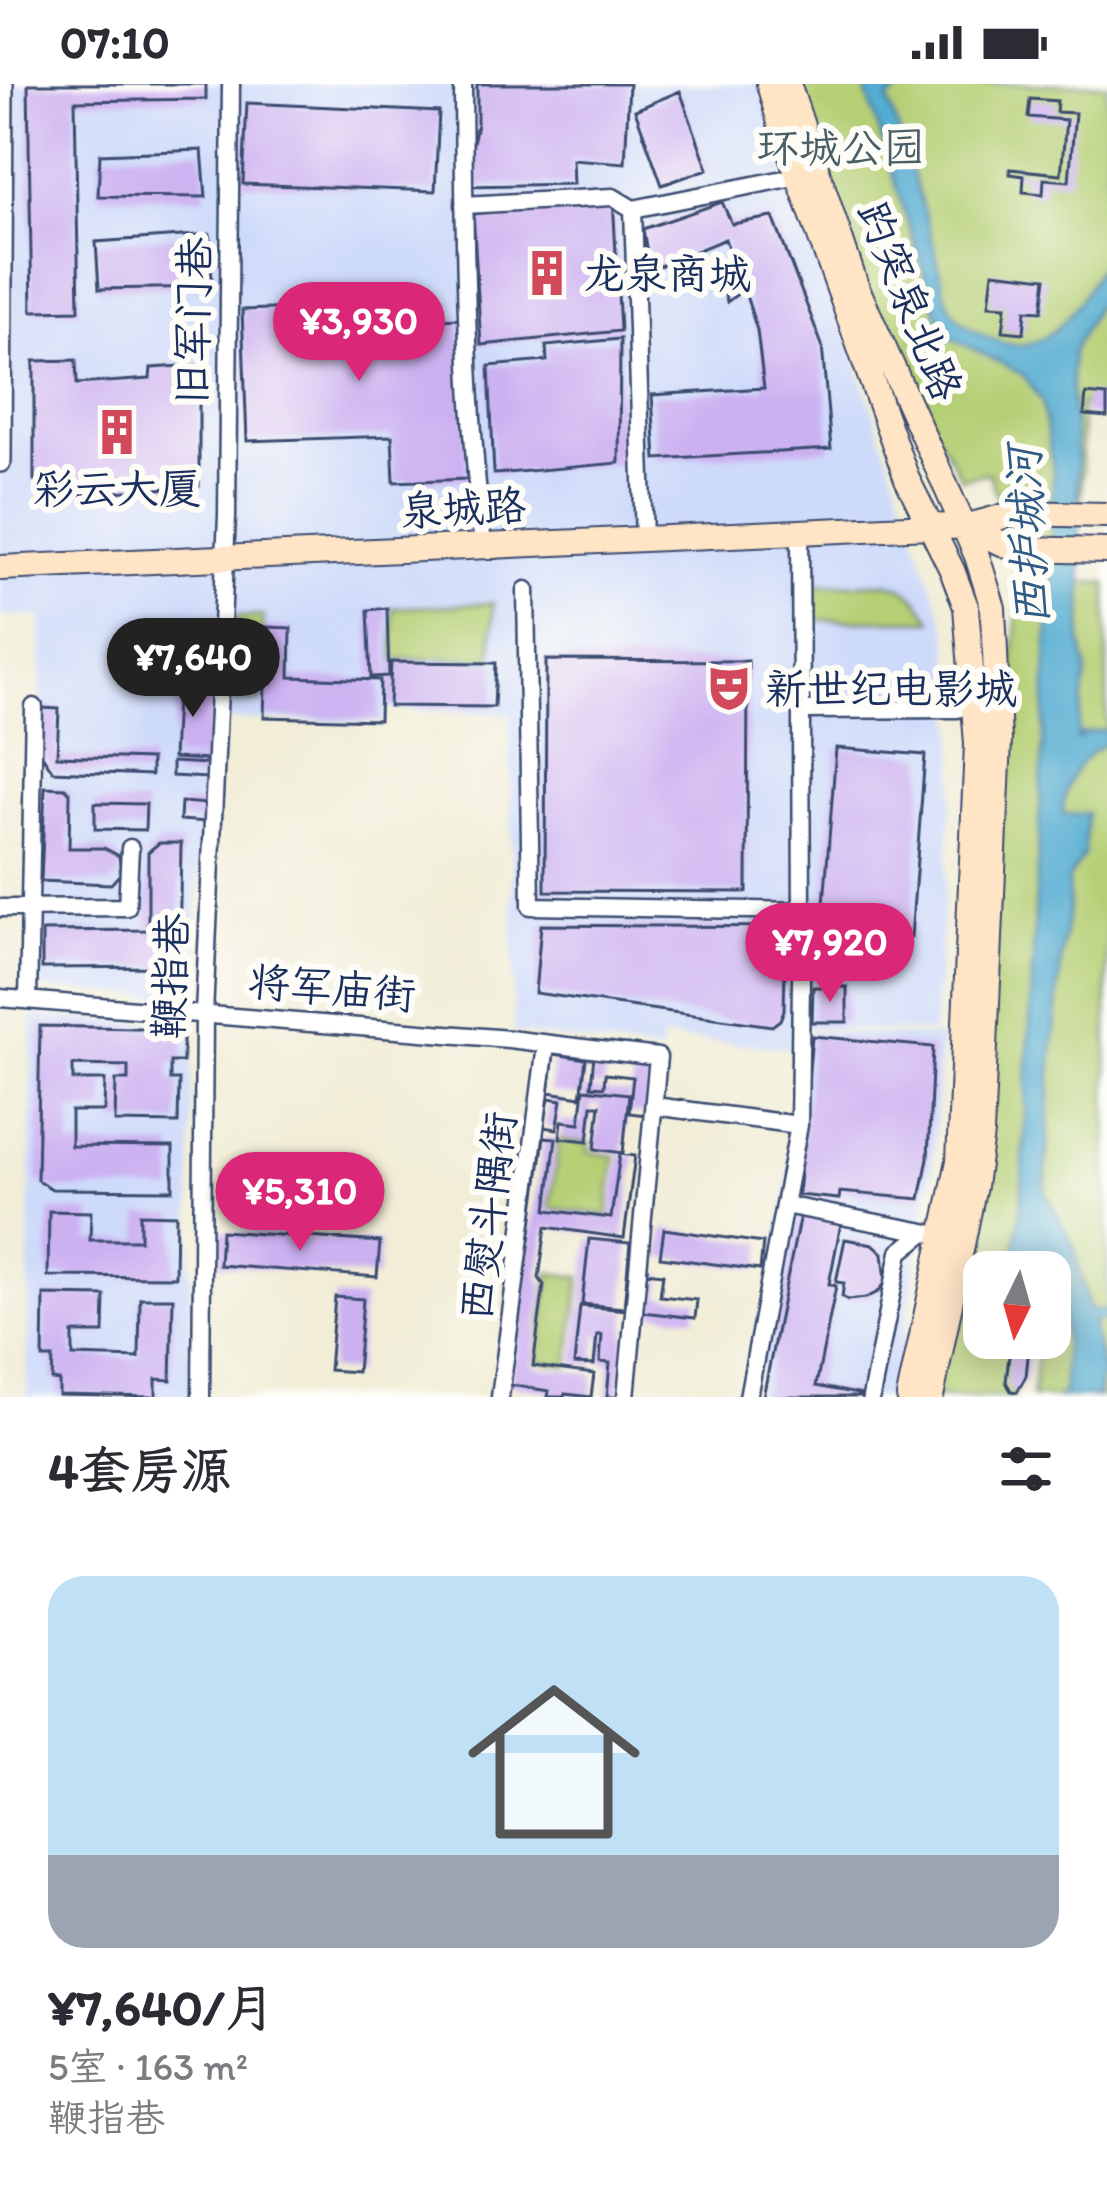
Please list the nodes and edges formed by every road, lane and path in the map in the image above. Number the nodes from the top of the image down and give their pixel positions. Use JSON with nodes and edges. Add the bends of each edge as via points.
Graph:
{"nodes":[{"id":1,"x":2,"y":84,"type":"edge"},
{"id":2,"x":231,"y":84,"type":"edge"},
{"id":3,"x":463,"y":84,"type":"edge"},
{"id":4,"x":769,"y":84,"type":"edge"},
{"id":5,"x":788,"y":84,"type":"edge"},
{"id":6,"x":799,"y":176,"type":"junction"},
{"id":7,"x":464,"y":205,"type":"junction"},
{"id":8,"x":633,"y":209,"type":"junction"},
{"id":9,"x":1,"y":310,"type":"edge"},
{"id":10,"x":0,"y":461,"type":"edge"},
{"id":11,"x":1107,"y":515,"type":"edge"},
{"id":12,"x":930,"y":526,"type":"junction"},
{"id":13,"x":964,"y":527,"type":"junction"},
{"id":14,"x":800,"y":532,"type":"junction"},
{"id":15,"x":644,"y":539,"type":"junction"},
{"id":16,"x":484,"y":547,"type":"junction"},
{"id":17,"x":1107,"y":551,"type":"edge"},
{"id":18,"x":226,"y":558,"type":"junction"},
{"id":19,"x":0,"y":568,"type":"edge"},
{"id":20,"x":526,"y":590,"type":"dead end"},
{"id":21,"x":34,"y":707,"type":"dead end"},
{"id":22,"x":958,"y":709,"type":"dead end"},
{"id":23,"x":800,"y":710,"type":"junction"},
{"id":24,"x":130,"y":848,"type":"dead end"},
{"id":25,"x":0,"y":908,"type":"edge"},
{"id":26,"x":30,"y":908,"type":"junction"},
{"id":27,"x":802,"y":911,"type":"junction"},
{"id":28,"x":0,"y":998,"type":"edge"},
{"id":29,"x":28,"y":1000,"type":"junction"},
{"id":30,"x":204,"y":1014,"type":"junction"},
{"id":31,"x":547,"y":1045,"type":"junction"},
{"id":32,"x":654,"y":1106,"type":"junction"},
{"id":33,"x":799,"y":1125,"type":"junction"},
{"id":34,"x":784,"y":1205,"type":"junction"},
{"id":35,"x":934,"y":1234,"type":"junction"},
{"id":36,"x":201,"y":1397,"type":"edge"},
{"id":37,"x":500,"y":1397,"type":"edge"},
{"id":38,"x":626,"y":1397,"type":"edge"},
{"id":39,"x":748,"y":1397,"type":"edge"},
{"id":40,"x":871,"y":1397,"type":"edge"},
{"id":41,"x":909,"y":1397,"type":"edge"},
{"id":42,"x":931,"y":1397,"type":"edge"}],
"edges":[{"from":1,"to":9,"type":"street"},
{"from":2,"to":18,"type":"street","name":"旧军门巷"},
{"from":3,"to":7,"type":"street"},
{"from":4,"to":6,"type":"main road","name":"趵突泉北路"},
{"from":5,"to":13,"type":"main road","name":"趵突泉北路","via":[[856,286]]},
{"from":6,"to":8,"type":"street"},
{"from":6,"to":12,"type":"main road","name":"趵突泉北路"},
{"from":7,"to":8,"type":"street","via":[[613,196]]},
{"from":7,"to":16,"type":"street"},
{"from":8,"to":15,"type":"street"},
{"from":9,"to":10,"type":"street"},
{"from":11,"to":13,"type":"main road","via":[[1016,513]]},
{"from":12,"to":13,"type":"main road","name":"泉城路"},
{"from":12,"to":14,"type":"main road","name":"泉城路"},
{"from":12,"to":35,"type":"main road","name":"趵突泉北路","via":[[966,607],[977,744],[959,1161]]},
{"from":13,"to":17,"type":"main road","via":[[1016,549]]},
{"from":13,"to":42,"type":"main road","name":"趵突泉北路","via":[[993,608],[999,741],[981,1134]]},
{"from":14,"to":15,"type":"main road","name":"泉城路"},
{"from":14,"to":23,"type":"street"},
{"from":15,"to":16,"type":"main road","name":"泉城路"},
{"from":16,"to":18,"type":"main road","name":"泉城路"},
{"from":18,"to":19,"type":"main road","name":"泉城路"},
{"from":18,"to":30,"type":"street","name":"鞭指巷"},
{"from":20,"to":27,"type":"street","via":[[531,906]]},
{"from":21,"to":26,"type":"street"},
{"from":22,"to":23,"type":"street"},
{"from":23,"to":27,"type":"street"},
{"from":24,"to":26,"type":"street","via":[[127,907]]},
{"from":25,"to":26,"type":"street"},
{"from":26,"to":29,"type":"street"},
{"from":27,"to":33,"type":"street"},
{"from":28,"to":29,"type":"street","name":"将军庙街"},
{"from":29,"to":30,"type":"street","name":"将军庙街"},
{"from":30,"to":31,"type":"street","name":"将军庙街"},
{"from":30,"to":36,"type":"street","name":"鞭指巷"},
{"from":31,"to":32,"type":"street","name":"将军庙街","via":[[658,1058]]},
{"from":31,"to":37,"type":"street","name":"西熨斗隅街"},
{"from":32,"to":33,"type":"street"},
{"from":32,"to":38,"type":"street"},
{"from":33,"to":34,"type":"street"},
{"from":34,"to":35,"type":"street"},
{"from":34,"to":39,"type":"street"},
{"from":35,"to":40,"type":"street","via":[[900,1252]]},
{"from":35,"to":41,"type":"main road","name":"趵突泉北路"}]}
